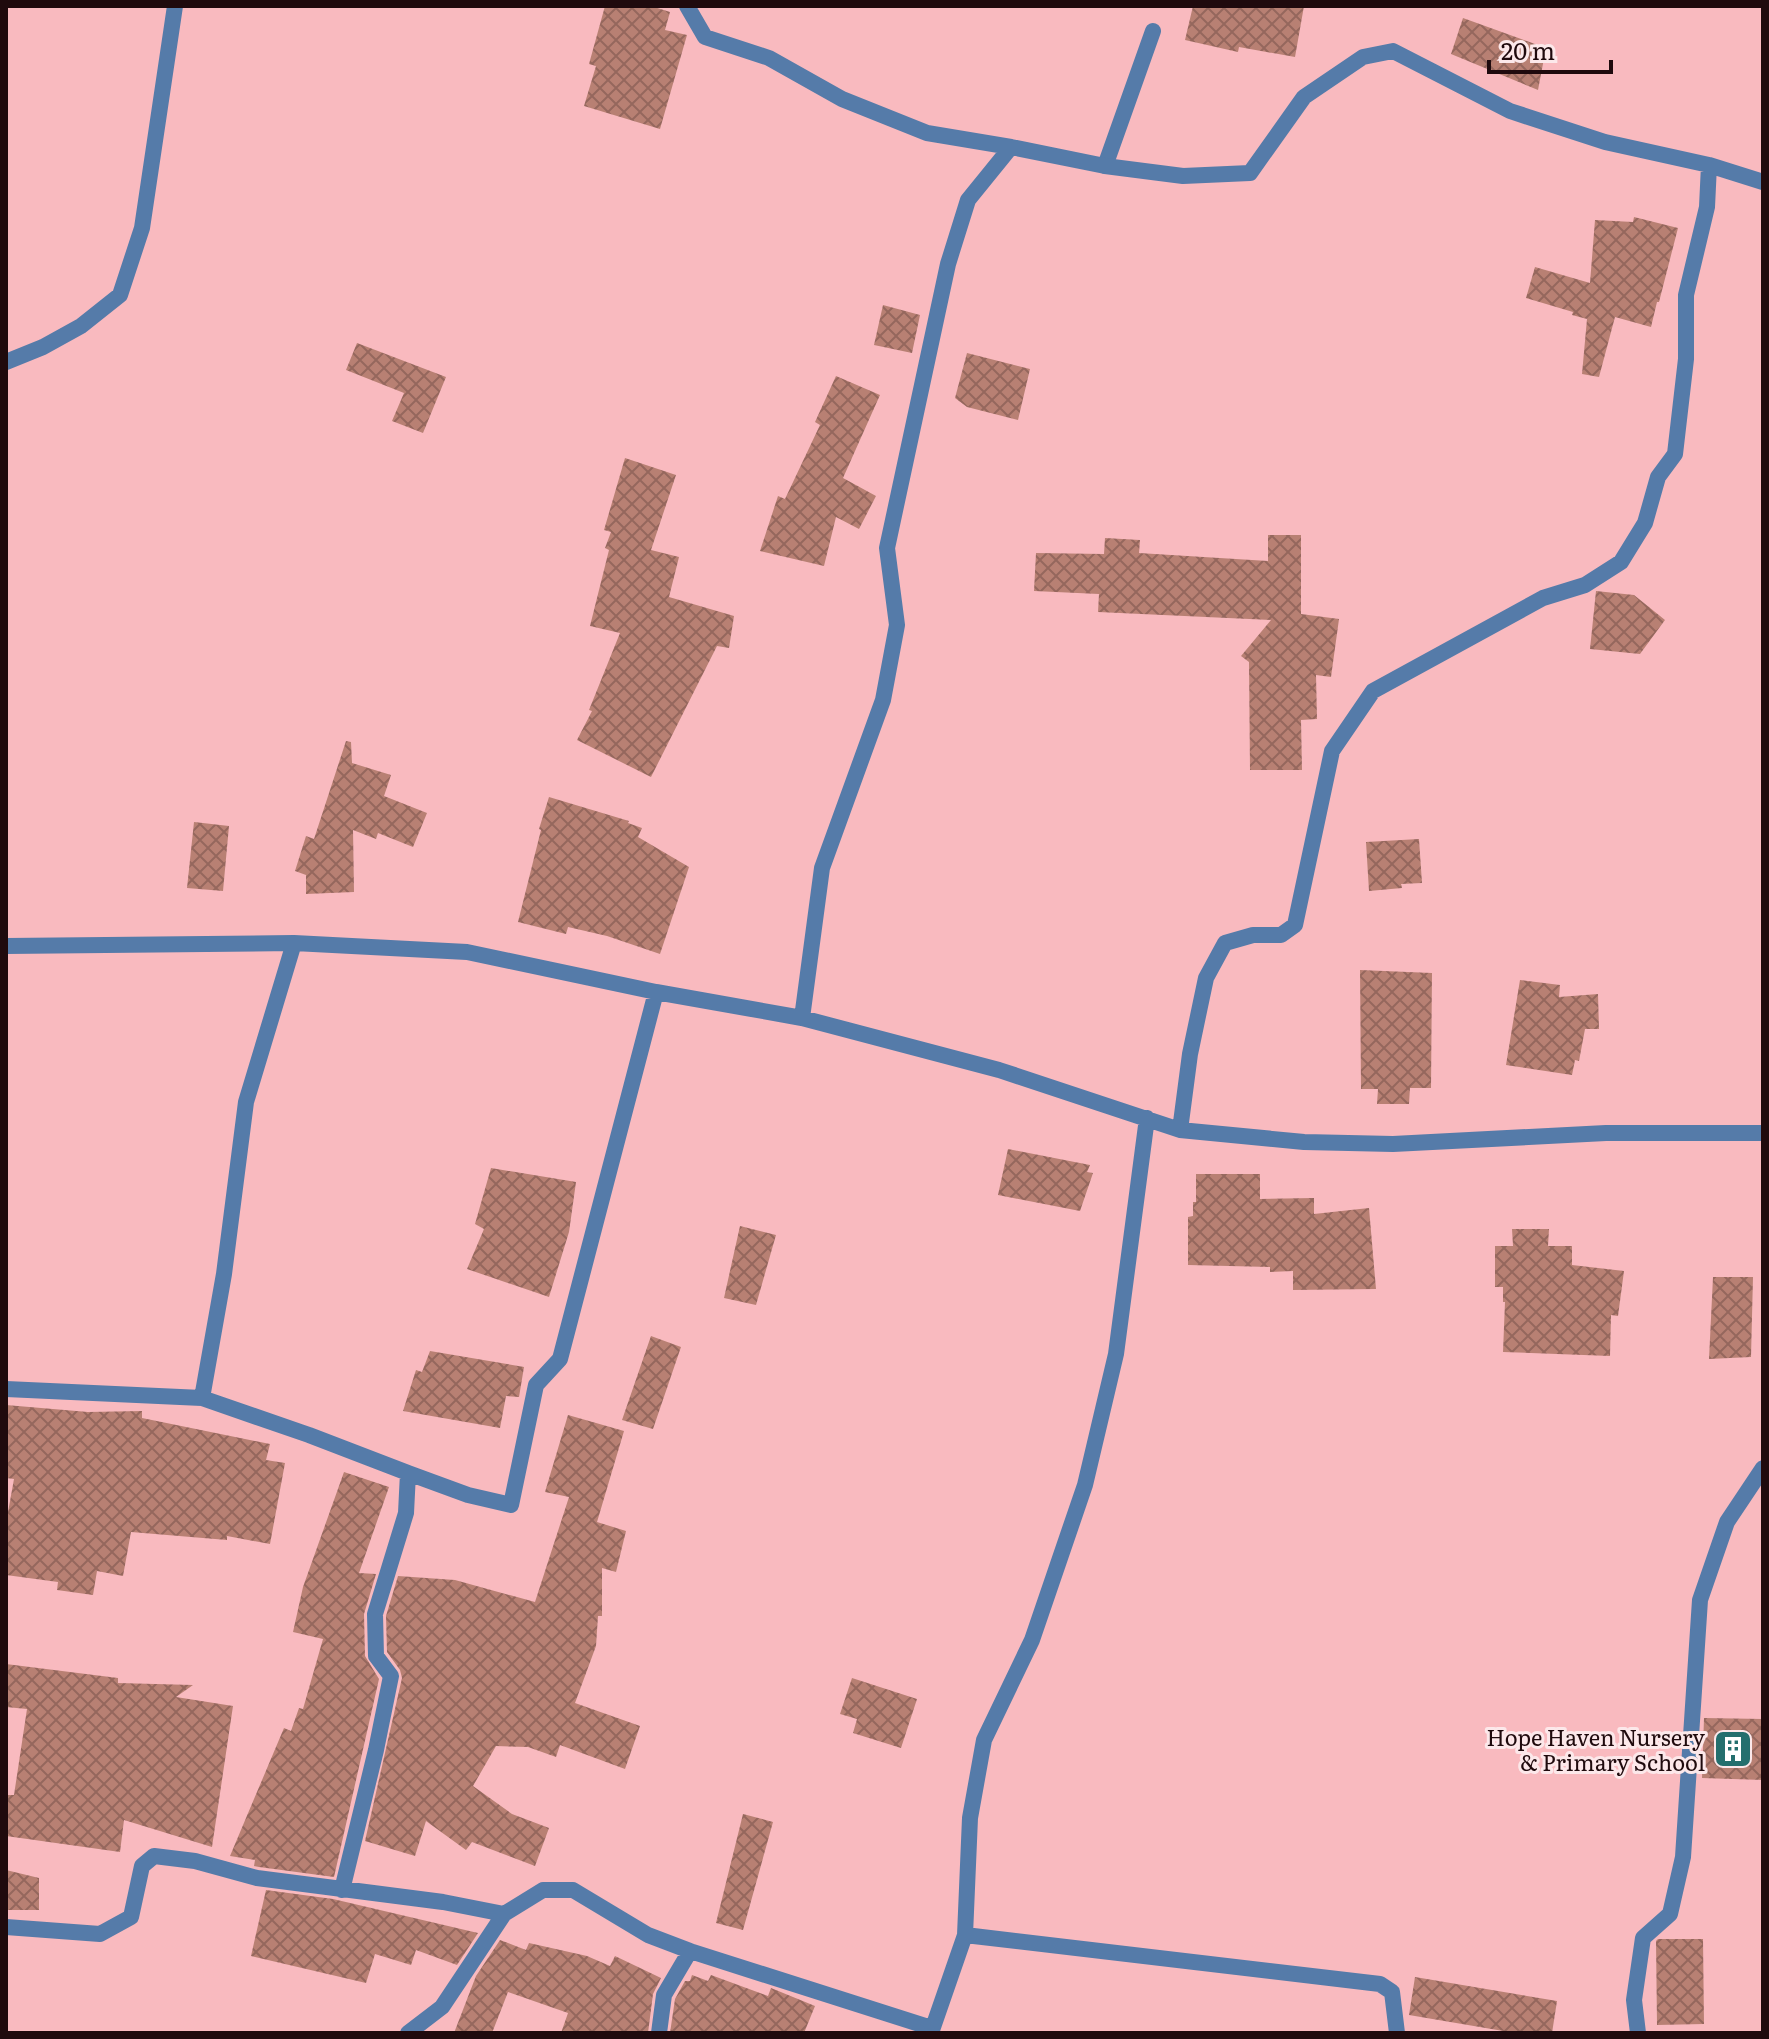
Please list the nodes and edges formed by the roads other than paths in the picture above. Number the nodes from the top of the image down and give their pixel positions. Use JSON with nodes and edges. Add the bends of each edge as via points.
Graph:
{"nodes":[{"id":1,"x":175,"y":6,"type":"edge"},
{"id":2,"x":687,"y":6,"type":"edge"},
{"id":3,"x":1153,"y":31,"type":"dead end"},
{"id":4,"x":1011,"y":147,"type":"junction"},
{"id":5,"x":1709,"y":165,"type":"junction"},
{"id":6,"x":1105,"y":166,"type":"junction"},
{"id":7,"x":1763,"y":182,"type":"edge"},
{"id":8,"x":6,"y":362,"type":"edge"},
{"id":9,"x":294,"y":943,"type":"junction"},
{"id":10,"x":6,"y":946,"type":"edge"},
{"id":11,"x":656,"y":992,"type":"junction"},
{"id":12,"x":802,"y":1018,"type":"junction"},
{"id":13,"x":1147,"y":1118,"type":"junction"},
{"id":14,"x":1180,"y":1130,"type":"junction"},
{"id":15,"x":1763,"y":1133,"type":"edge"},
{"id":16,"x":6,"y":1389,"type":"edge"},
{"id":17,"x":202,"y":1398,"type":"junction"},
{"id":18,"x":1763,"y":1468,"type":"edge"},
{"id":19,"x":408,"y":1473,"type":"junction"},
{"id":20,"x":342,"y":1890,"type":"junction"},
{"id":21,"x":504,"y":1914,"type":"junction"},
{"id":22,"x":6,"y":1927,"type":"edge"},
{"id":23,"x":965,"y":1935,"type":"junction"},
{"id":24,"x":690,"y":1951,"type":"junction"},
{"id":25,"x":932,"y":2030,"type":"edge"},
{"id":26,"x":408,"y":2033,"type":"edge"},
{"id":27,"x":659,"y":2033,"type":"edge"},
{"id":28,"x":1397,"y":2033,"type":"edge"},
{"id":29,"x":1638,"y":2033,"type":"edge"}],
"edges":[{"from":1,"to":8,"type":"street","via":[[142,228],[120,295],[81,326]]},
{"from":2,"to":4,"type":"street","via":[[705,37],[769,58],[842,99],[927,133]]},
{"from":3,"to":6,"type":"street"},
{"from":4,"to":6,"type":"street"},
{"from":4,"to":12,"type":"street","via":[[968,200],[948,264],[887,548],[897,625],[883,700],[822,868]]},
{"from":5,"to":6,"type":"street","via":[[1605,142],[1510,111],[1393,51],[1363,57],[1304,97],[1250,173],[1183,176]]},
{"from":5,"to":7,"type":"street"},
{"from":5,"to":14,"type":"street","via":[[1707,207],[1686,295],[1686,359],[1675,454],[1658,477],[1645,523],[1621,562],[1585,585],[1543,598],[1373,691],[1332,751],[1295,925],[1281,935],[1225,943],[1206,978]]},
{"from":9,"to":10,"type":"street"},
{"from":9,"to":11,"type":"street","via":[[467,952]]},
{"from":9,"to":17,"type":"street","via":[[246,1102]]},
{"from":11,"to":12,"type":"street"},
{"from":11,"to":19,"type":"street","via":[[560,1359],[536,1385],[511,1505]]},
{"from":12,"to":13,"type":"street","via":[[999,1070]]},
{"from":13,"to":14,"type":"street"},
{"from":13,"to":23,"type":"street","via":[[1116,1354],[1085,1485],[1032,1640],[984,1740],[970,1818]]},
{"from":14,"to":15,"type":"street","via":[[1393,1144],[1606,1133]]},
{"from":16,"to":17,"type":"street"},
{"from":17,"to":19,"type":"street"},
{"from":18,"to":29,"type":"street","via":[[1727,1522],[1700,1600],[1683,1857],[1670,1914],[1643,1938],[1634,2000]]},
{"from":19,"to":20,"type":"street","via":[[406,1513],[375,1614],[376,1656],[391,1676]]},
{"from":20,"to":21,"type":"street"},
{"from":20,"to":22,"type":"street","via":[[154,1856],[142,1866],[131,1917],[100,1934]]},
{"from":21,"to":24,"type":"street","via":[[543,1890],[573,1890],[648,1935]]},
{"from":21,"to":26,"type":"street","via":[[442,2007]]},
{"from":23,"to":25,"type":"street"},
{"from":23,"to":28,"type":"street","via":[[1380,1984],[1392,1992]]},
{"from":24,"to":25,"type":"street"},
{"from":24,"to":27,"type":"street","via":[[664,1995]]}]}
